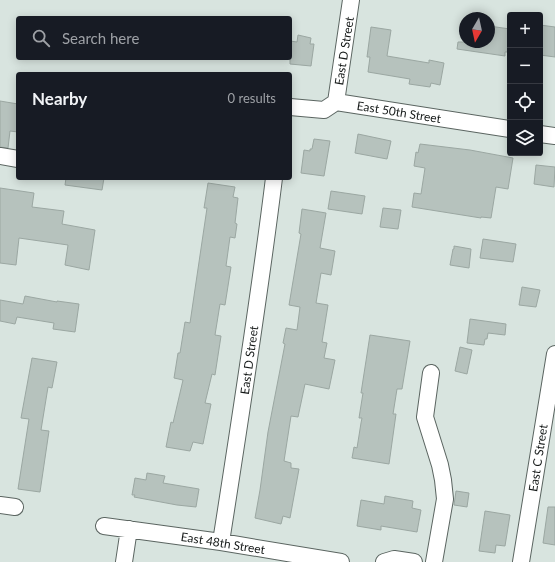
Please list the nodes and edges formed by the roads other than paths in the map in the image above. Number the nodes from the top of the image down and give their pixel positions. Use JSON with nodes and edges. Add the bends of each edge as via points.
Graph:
{"nodes":[{"id":1,"x":352,"y":0,"type":"edge"},
{"id":2,"x":336,"y":102,"type":"junction"},
{"id":3,"x":292,"y":107,"type":"edge"},
{"id":4,"x":507,"y":129,"type":"edge"},
{"id":5,"x":543,"y":134,"type":"edge"},
{"id":6,"x":555,"y":136,"type":"edge"},
{"id":7,"x":0,"y":156,"type":"edge"},
{"id":8,"x":16,"y":159,"type":"edge"},
{"id":9,"x":274,"y":180,"type":"edge"},
{"id":10,"x":555,"y":354,"type":"edge"},
{"id":11,"x":431,"y":373,"type":"dead end"},
{"id":12,"x":104,"y":526,"type":"dead end"},
{"id":13,"x":129,"y":529,"type":"junction"},
{"id":14,"x":221,"y":542,"type":"junction"},
{"id":15,"x":124,"y":562,"type":"edge"},
{"id":16,"x":341,"y":562,"type":"edge"},
{"id":17,"x":384,"y":562,"type":"edge"},
{"id":18,"x":414,"y":562,"type":"edge"},
{"id":19,"x":434,"y":562,"type":"edge"},
{"id":20,"x":521,"y":562,"type":"edge"}],
"edges":[{"from":1,"to":2,"type":"street","name":"East D Street"},
{"from":2,"to":3,"type":"street","via":[[324,110]]},
{"from":2,"to":4,"type":"street","name":"East 50th Street"},
{"from":5,"to":6,"type":"street"},
{"from":7,"to":8,"type":"street"},
{"from":9,"to":14,"type":"street","name":"East D Street"},
{"from":10,"to":20,"type":"street","name":"East C Street"},
{"from":11,"to":19,"type":"street","via":[[425,417],[445,491]]},
{"from":12,"to":13,"type":"street","name":"East 48th Street"},
{"from":13,"to":14,"type":"street","name":"East 48th Street"},
{"from":13,"to":15,"type":"street"},
{"from":14,"to":16,"type":"street","name":"East 48th Street"},
{"from":17,"to":18,"type":"street","via":[[394,559]]}]}
